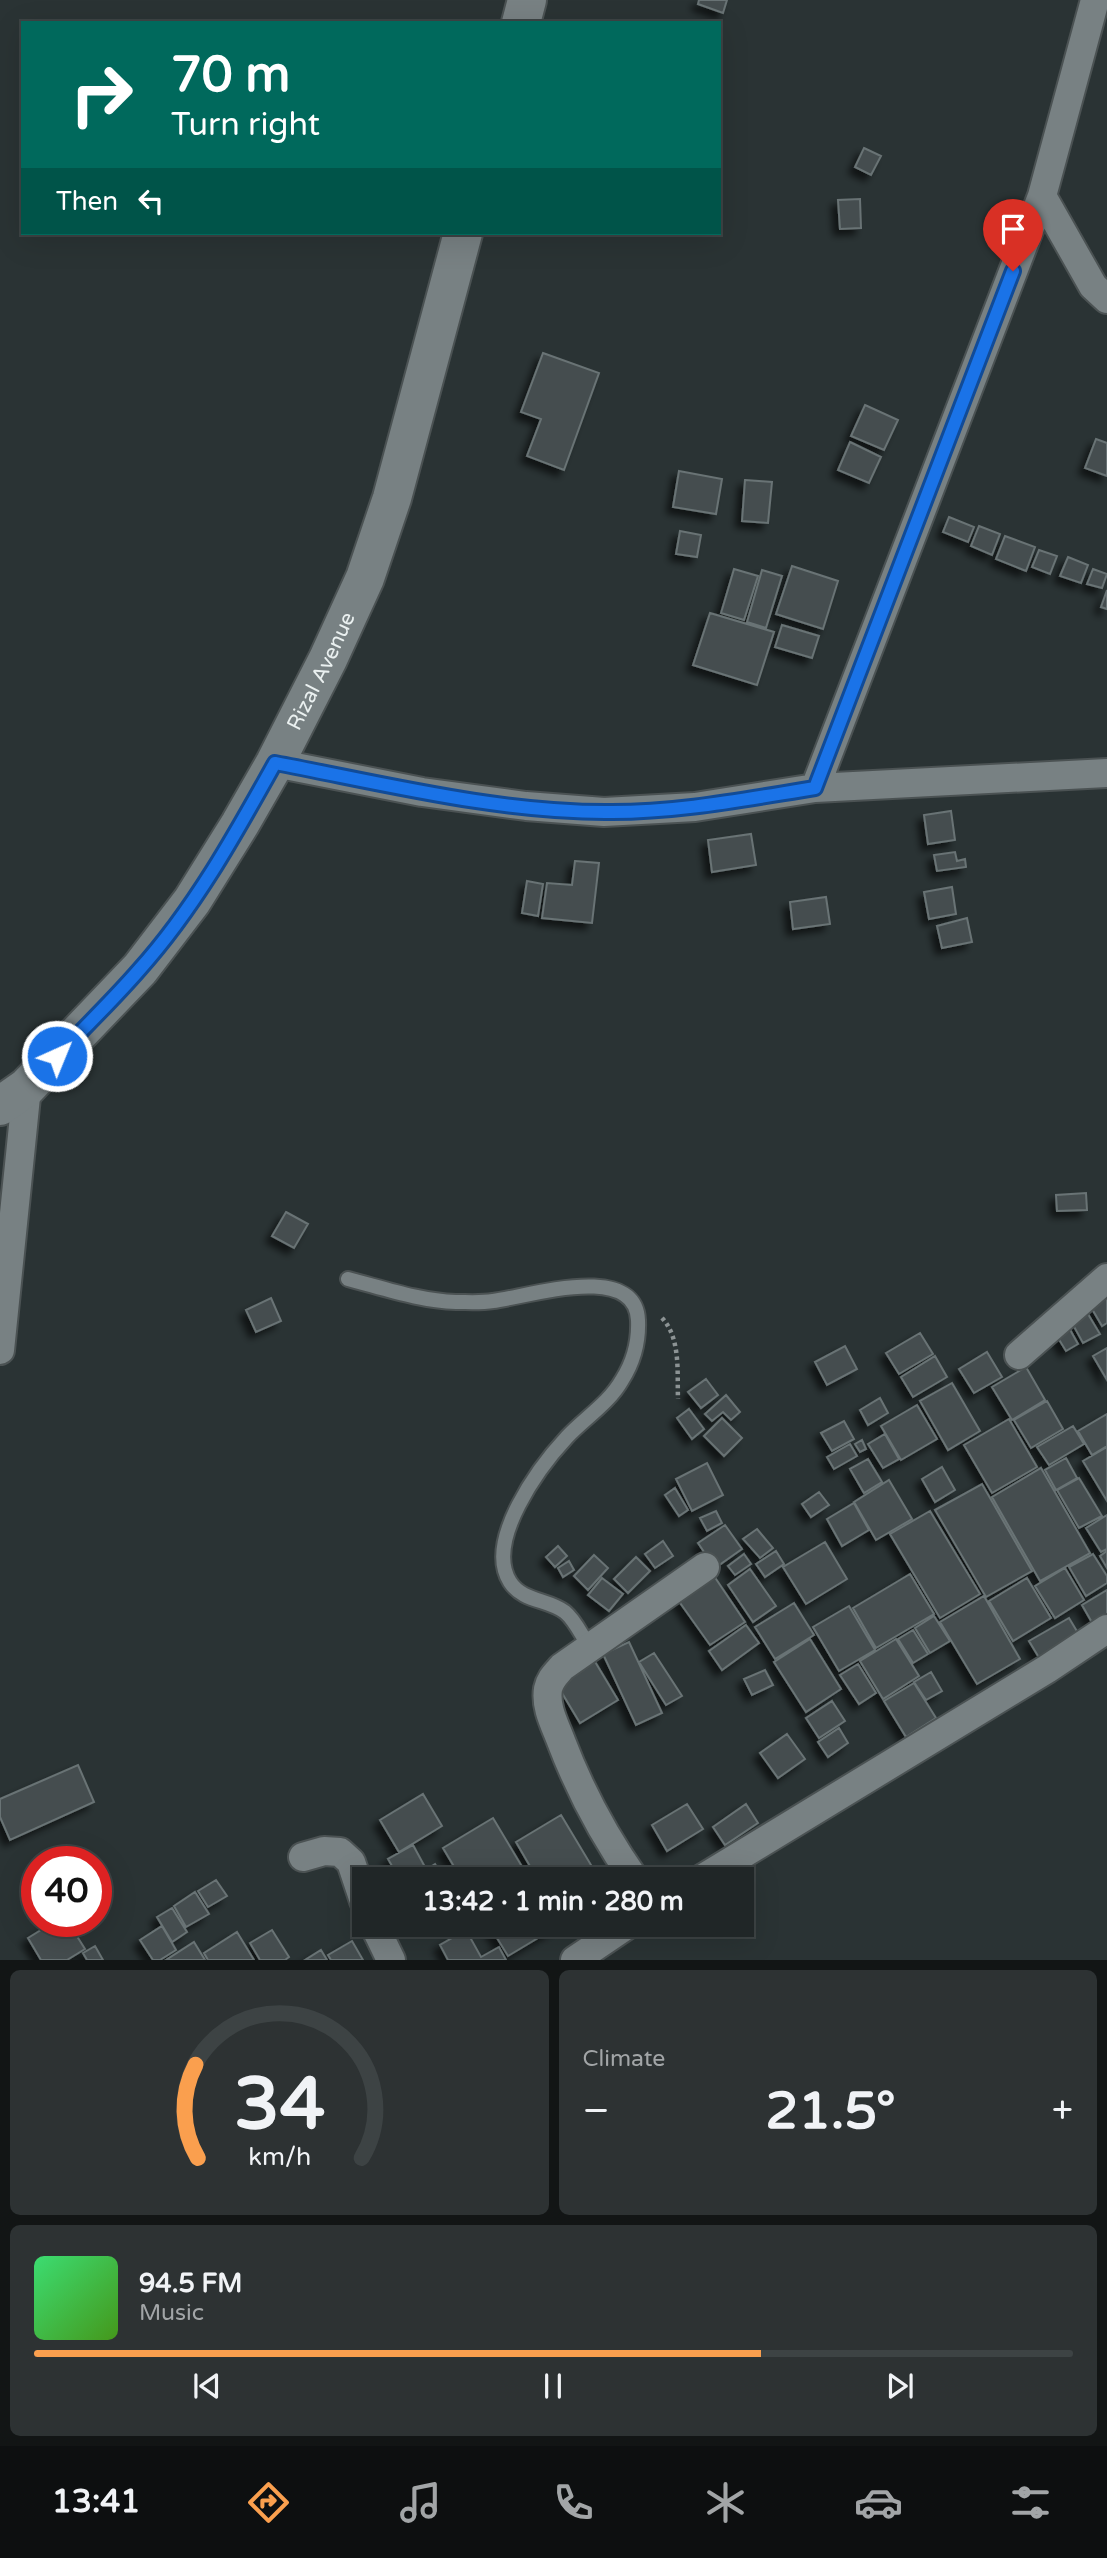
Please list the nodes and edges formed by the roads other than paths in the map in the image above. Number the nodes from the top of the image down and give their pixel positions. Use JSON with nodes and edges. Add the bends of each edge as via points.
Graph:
{"nodes":[{"id":1,"x":527,"y":0,"type":"edge"},
{"id":2,"x":1095,"y":0,"type":"edge"},
{"id":3,"x":522,"y":21,"type":"edge"},
{"id":4,"x":1042,"y":196,"type":"junction"},
{"id":5,"x":462,"y":235,"type":"edge"},
{"id":6,"x":1107,"y":299,"type":"edge"},
{"id":7,"x":275,"y":763,"type":"junction"},
{"id":8,"x":1107,"y":773,"type":"edge"},
{"id":9,"x":815,"y":788,"type":"junction"},
{"id":10,"x":14,"y":1096,"type":"edge"},
{"id":11,"x":1107,"y":1278,"type":"edge"},
{"id":12,"x":348,"y":1279,"type":"dead end"},
{"id":13,"x":0,"y":1350,"type":"edge"},
{"id":14,"x":1019,"y":1355,"type":"dead end"},
{"id":15,"x":705,"y":1567,"type":"dead end"},
{"id":16,"x":1107,"y":1629,"type":"edge"},
{"id":17,"x":589,"y":1646,"type":"junction"},
{"id":18,"x":303,"y":1857,"type":"dead end"},
{"id":19,"x":353,"y":1867,"type":"edge"},
{"id":20,"x":626,"y":1867,"type":"edge"},
{"id":21,"x":721,"y":1867,"type":"edge"},
{"id":22,"x":380,"y":1937,"type":"edge"},
{"id":23,"x":609,"y":1937,"type":"edge"},
{"id":24,"x":391,"y":1959,"type":"edge"},
{"id":25,"x":575,"y":1959,"type":"edge"}],
"edges":[{"from":1,"to":3,"type":"street"},
{"from":2,"to":4,"type":"street"},
{"from":4,"to":6,"type":"street","via":[[1093,286]]},
{"from":4,"to":9,"type":"street"},
{"from":5,"to":7,"type":"street","name":"Rizal Avenue","via":[[393,498],[365,578]]},
{"from":7,"to":9,"type":"street","via":[[435,794],[604,812],[695,807]]},
{"from":7,"to":10,"type":"street","name":"Rizal Avenue","via":[[185,911],[140,969]]},
{"from":8,"to":9,"type":"street"},
{"from":10,"to":13,"type":"street"},
{"from":11,"to":14,"type":"street"},
{"from":12,"to":17,"type":"lane","via":[[453,1302],[600,1286],[632,1300],[638,1316],[632,1362],[613,1392],[541,1466],[513,1519],[504,1551],[511,1583],[535,1601],[566,1612]]},
{"from":15,"to":17,"type":"street"},
{"from":16,"to":21,"type":"street"},
{"from":17,"to":20,"type":"street","via":[[551,1678],[549,1710],[577,1782]]},
{"from":18,"to":19,"type":"street","via":[[340,1852]]},
{"from":22,"to":24,"type":"street"},
{"from":23,"to":25,"type":"street"}]}
